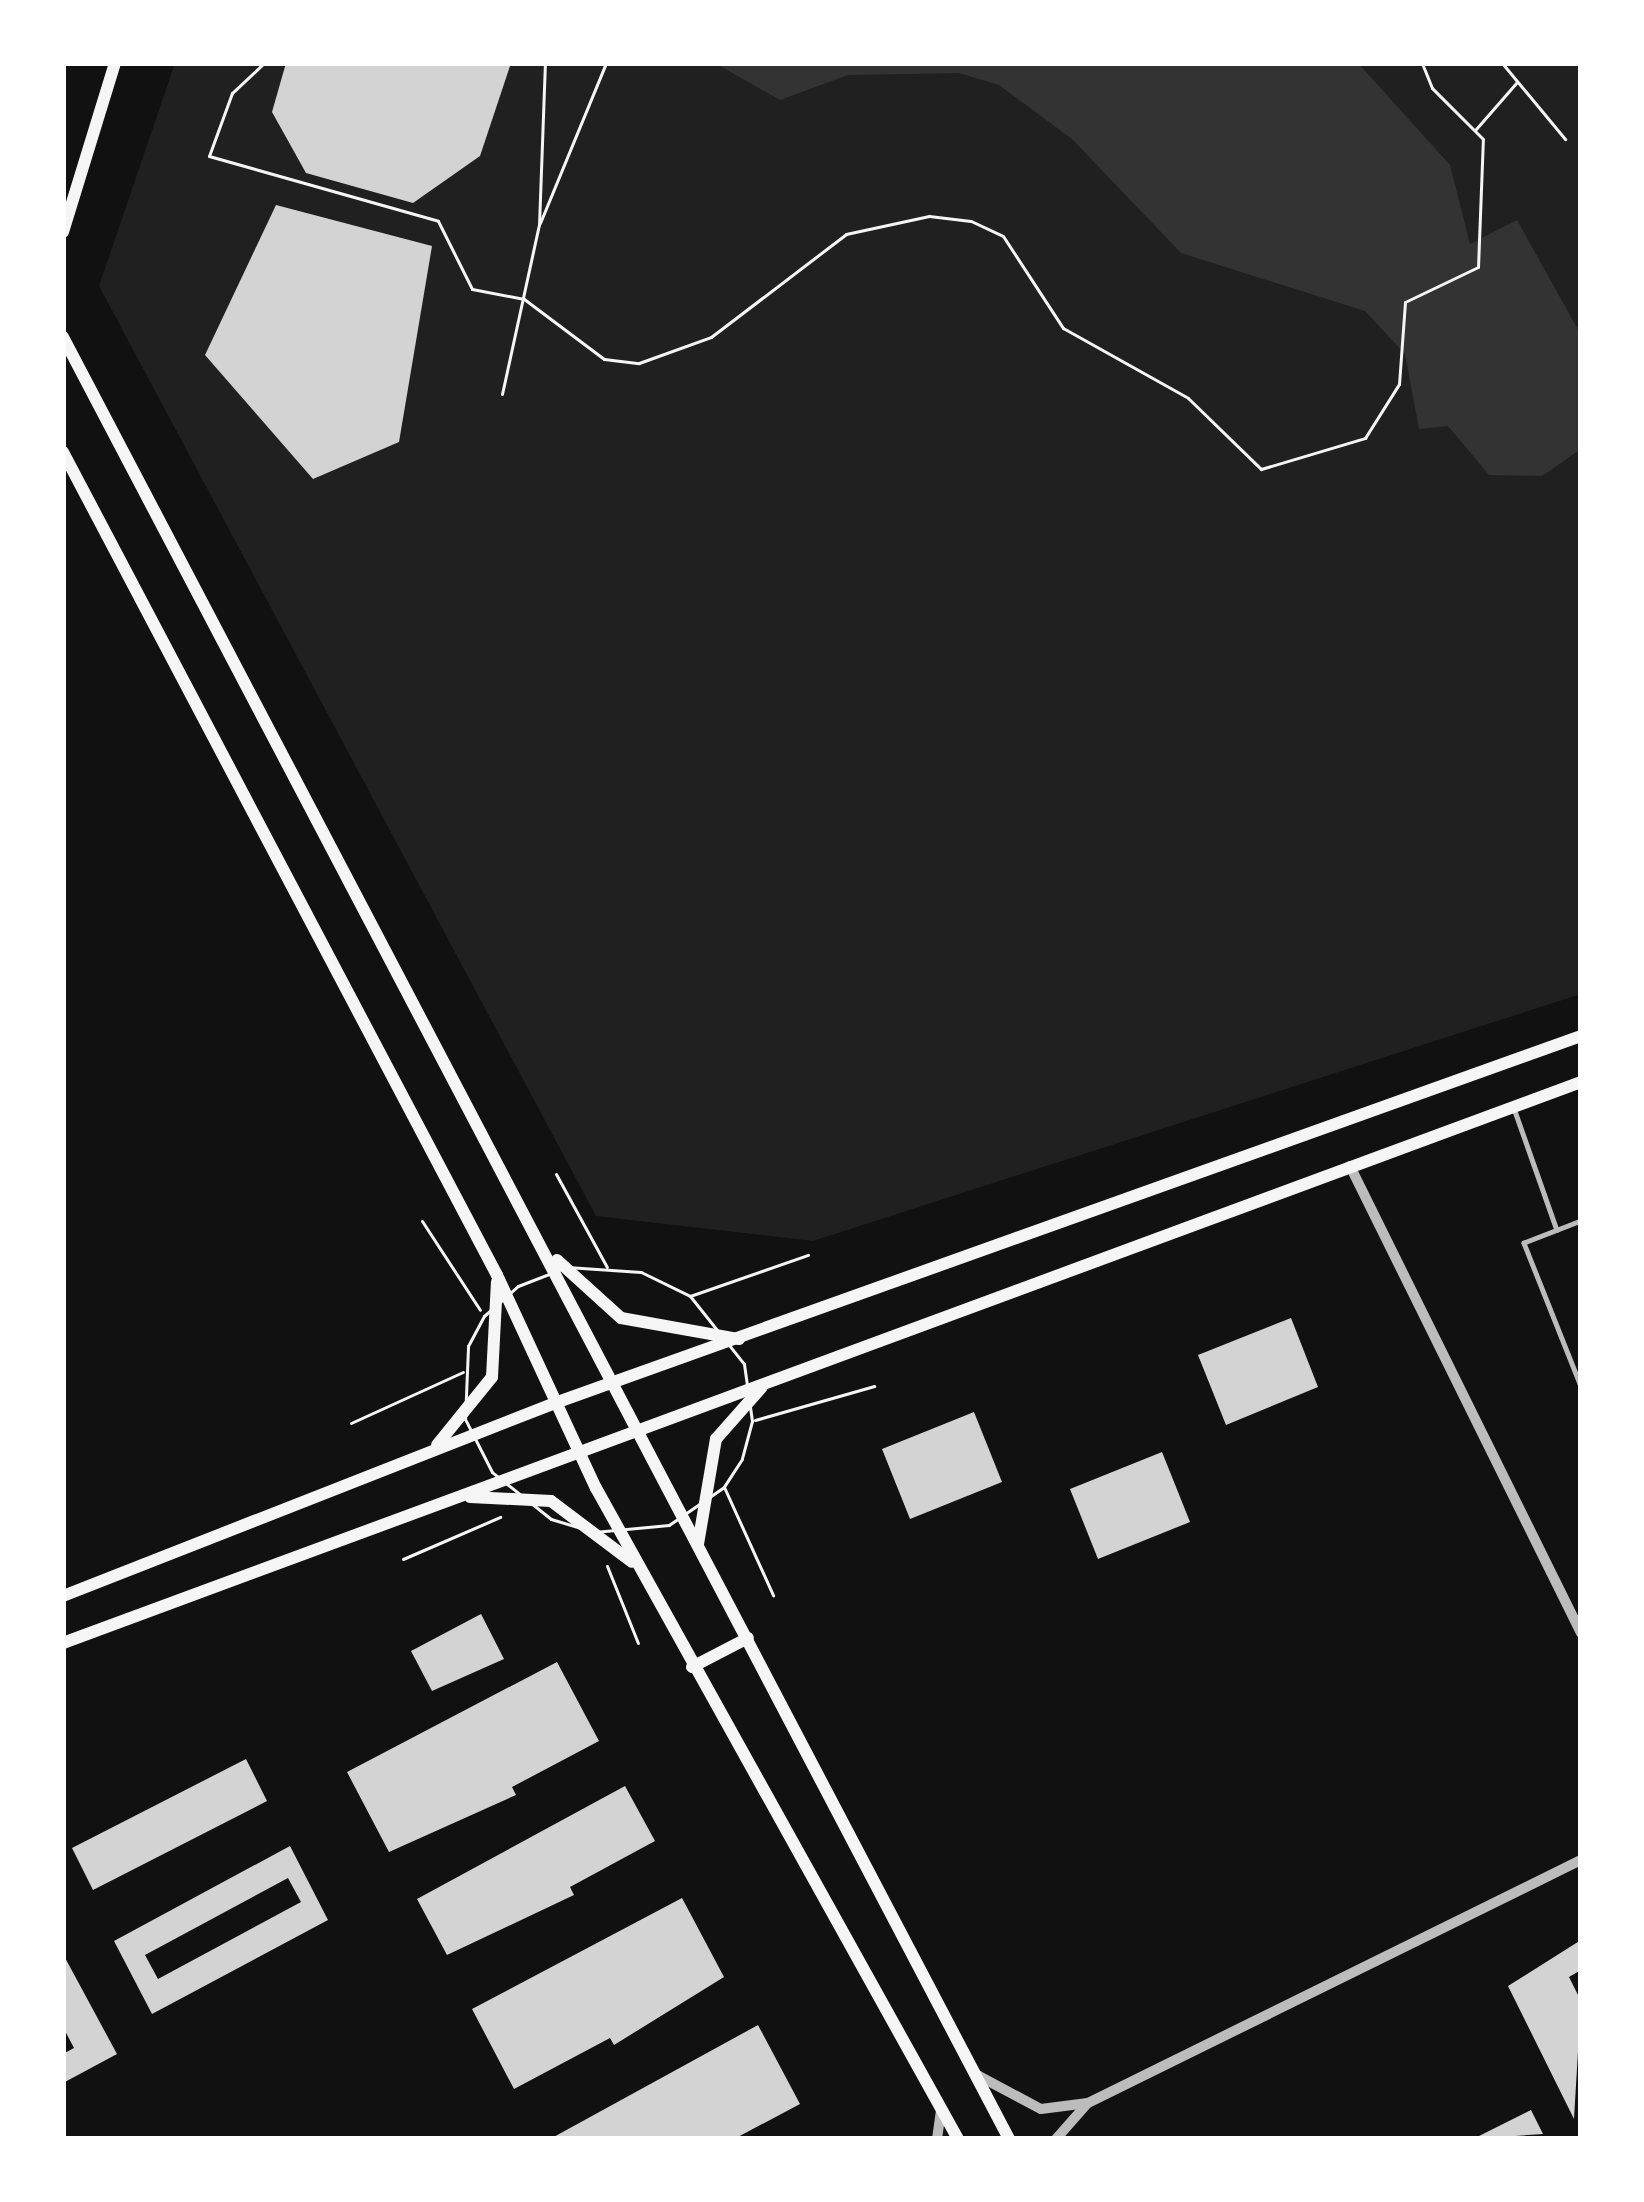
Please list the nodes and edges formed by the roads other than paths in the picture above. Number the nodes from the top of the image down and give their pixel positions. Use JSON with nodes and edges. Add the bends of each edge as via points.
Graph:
{"nodes":[{"id":1,"x":115,"y":63,"type":"edge"},
{"id":2,"x":63,"y":232,"type":"edge"},
{"id":3,"x":63,"y":337,"type":"edge"},
{"id":4,"x":63,"y":452,"type":"edge"},
{"id":5,"x":1581,"y":1036,"type":"edge"},
{"id":6,"x":1581,"y":1082,"type":"edge"},
{"id":7,"x":1513,"y":1107,"type":"junction"},
{"id":8,"x":1349,"y":1166,"type":"junction"},
{"id":9,"x":1581,"y":1221,"type":"edge"},
{"id":10,"x":1557,"y":1230,"type":"junction"},
{"id":11,"x":544,"y":1248,"type":"junction"},
{"id":12,"x":497,"y":1275,"type":"junction"},
{"id":13,"x":746,"y":1340,"type":"junction"},
{"id":14,"x":768,"y":1381,"type":"junction"},
{"id":15,"x":613,"y":1382,"type":"junction"},
{"id":16,"x":1581,"y":1386,"type":"edge"},
{"id":17,"x":555,"y":1403,"type":"junction"},
{"id":18,"x":638,"y":1429,"type":"junction"},
{"id":19,"x":427,"y":1454,"type":"junction"},
{"id":20,"x":580,"y":1454,"type":"junction"},
{"id":21,"x":457,"y":1497,"type":"junction"},
{"id":22,"x":698,"y":1546,"type":"junction"},
{"id":23,"x":639,"y":1568,"type":"junction"},
{"id":24,"x":63,"y":1596,"type":"edge"},
{"id":25,"x":1581,"y":1634,"type":"edge"},
{"id":26,"x":748,"y":1638,"type":"junction"},
{"id":27,"x":63,"y":1642,"type":"edge"},
{"id":28,"x":692,"y":1667,"type":"junction"},
{"id":29,"x":1581,"y":1860,"type":"edge"},
{"id":30,"x":974,"y":2073,"type":"junction"},
{"id":31,"x":1088,"y":2103,"type":"junction"},
{"id":32,"x":941,"y":2107,"type":"junction"},
{"id":33,"x":937,"y":2139,"type":"edge"},
{"id":34,"x":958,"y":2139,"type":"edge"},
{"id":35,"x":1010,"y":2139,"type":"edge"},
{"id":36,"x":1056,"y":2139,"type":"edge"}],
"edges":[{"from":1,"to":2,"type":"main road"},
{"from":3,"to":11,"type":"main road"},
{"from":4,"to":12,"type":"main road"},
{"from":5,"to":13,"type":"main road"},
{"from":6,"to":7,"type":"main road"},
{"from":7,"to":8,"type":"main road"},
{"from":7,"to":10,"type":"lane"},
{"from":8,"to":14,"type":"main road"},
{"from":8,"to":25,"type":"street"},
{"from":9,"to":10,"type":"lane"},
{"from":10,"to":16,"type":"lane","via":[[1524,1243]]},
{"from":11,"to":13,"type":"main road","via":[[620,1318]]},
{"from":11,"to":15,"type":"main road"},
{"from":12,"to":17,"type":"main road"},
{"from":12,"to":19,"type":"main road","via":[[492,1377]]},
{"from":13,"to":15,"type":"main road"},
{"from":14,"to":18,"type":"main road"},
{"from":14,"to":22,"type":"main road","via":[[716,1439]]},
{"from":15,"to":17,"type":"main road"},
{"from":15,"to":18,"type":"main road"},
{"from":17,"to":19,"type":"main road"},
{"from":17,"to":20,"type":"main road"},
{"from":18,"to":20,"type":"main road"},
{"from":18,"to":22,"type":"main road"},
{"from":19,"to":24,"type":"main road"},
{"from":20,"to":21,"type":"main road"},
{"from":20,"to":23,"type":"main road"},
{"from":21,"to":23,"type":"main road","via":[[551,1501]]},
{"from":21,"to":27,"type":"main road"},
{"from":22,"to":26,"type":"main road"},
{"from":23,"to":28,"type":"main road"},
{"from":26,"to":28,"type":"main road"},
{"from":26,"to":30,"type":"main road"},
{"from":28,"to":32,"type":"main road"},
{"from":29,"to":31,"type":"street"},
{"from":30,"to":31,"type":"street","via":[[1041,2109]]},
{"from":30,"to":35,"type":"main road"},
{"from":31,"to":36,"type":"street"},
{"from":32,"to":33,"type":"street"},
{"from":32,"to":34,"type":"main road"}]}
